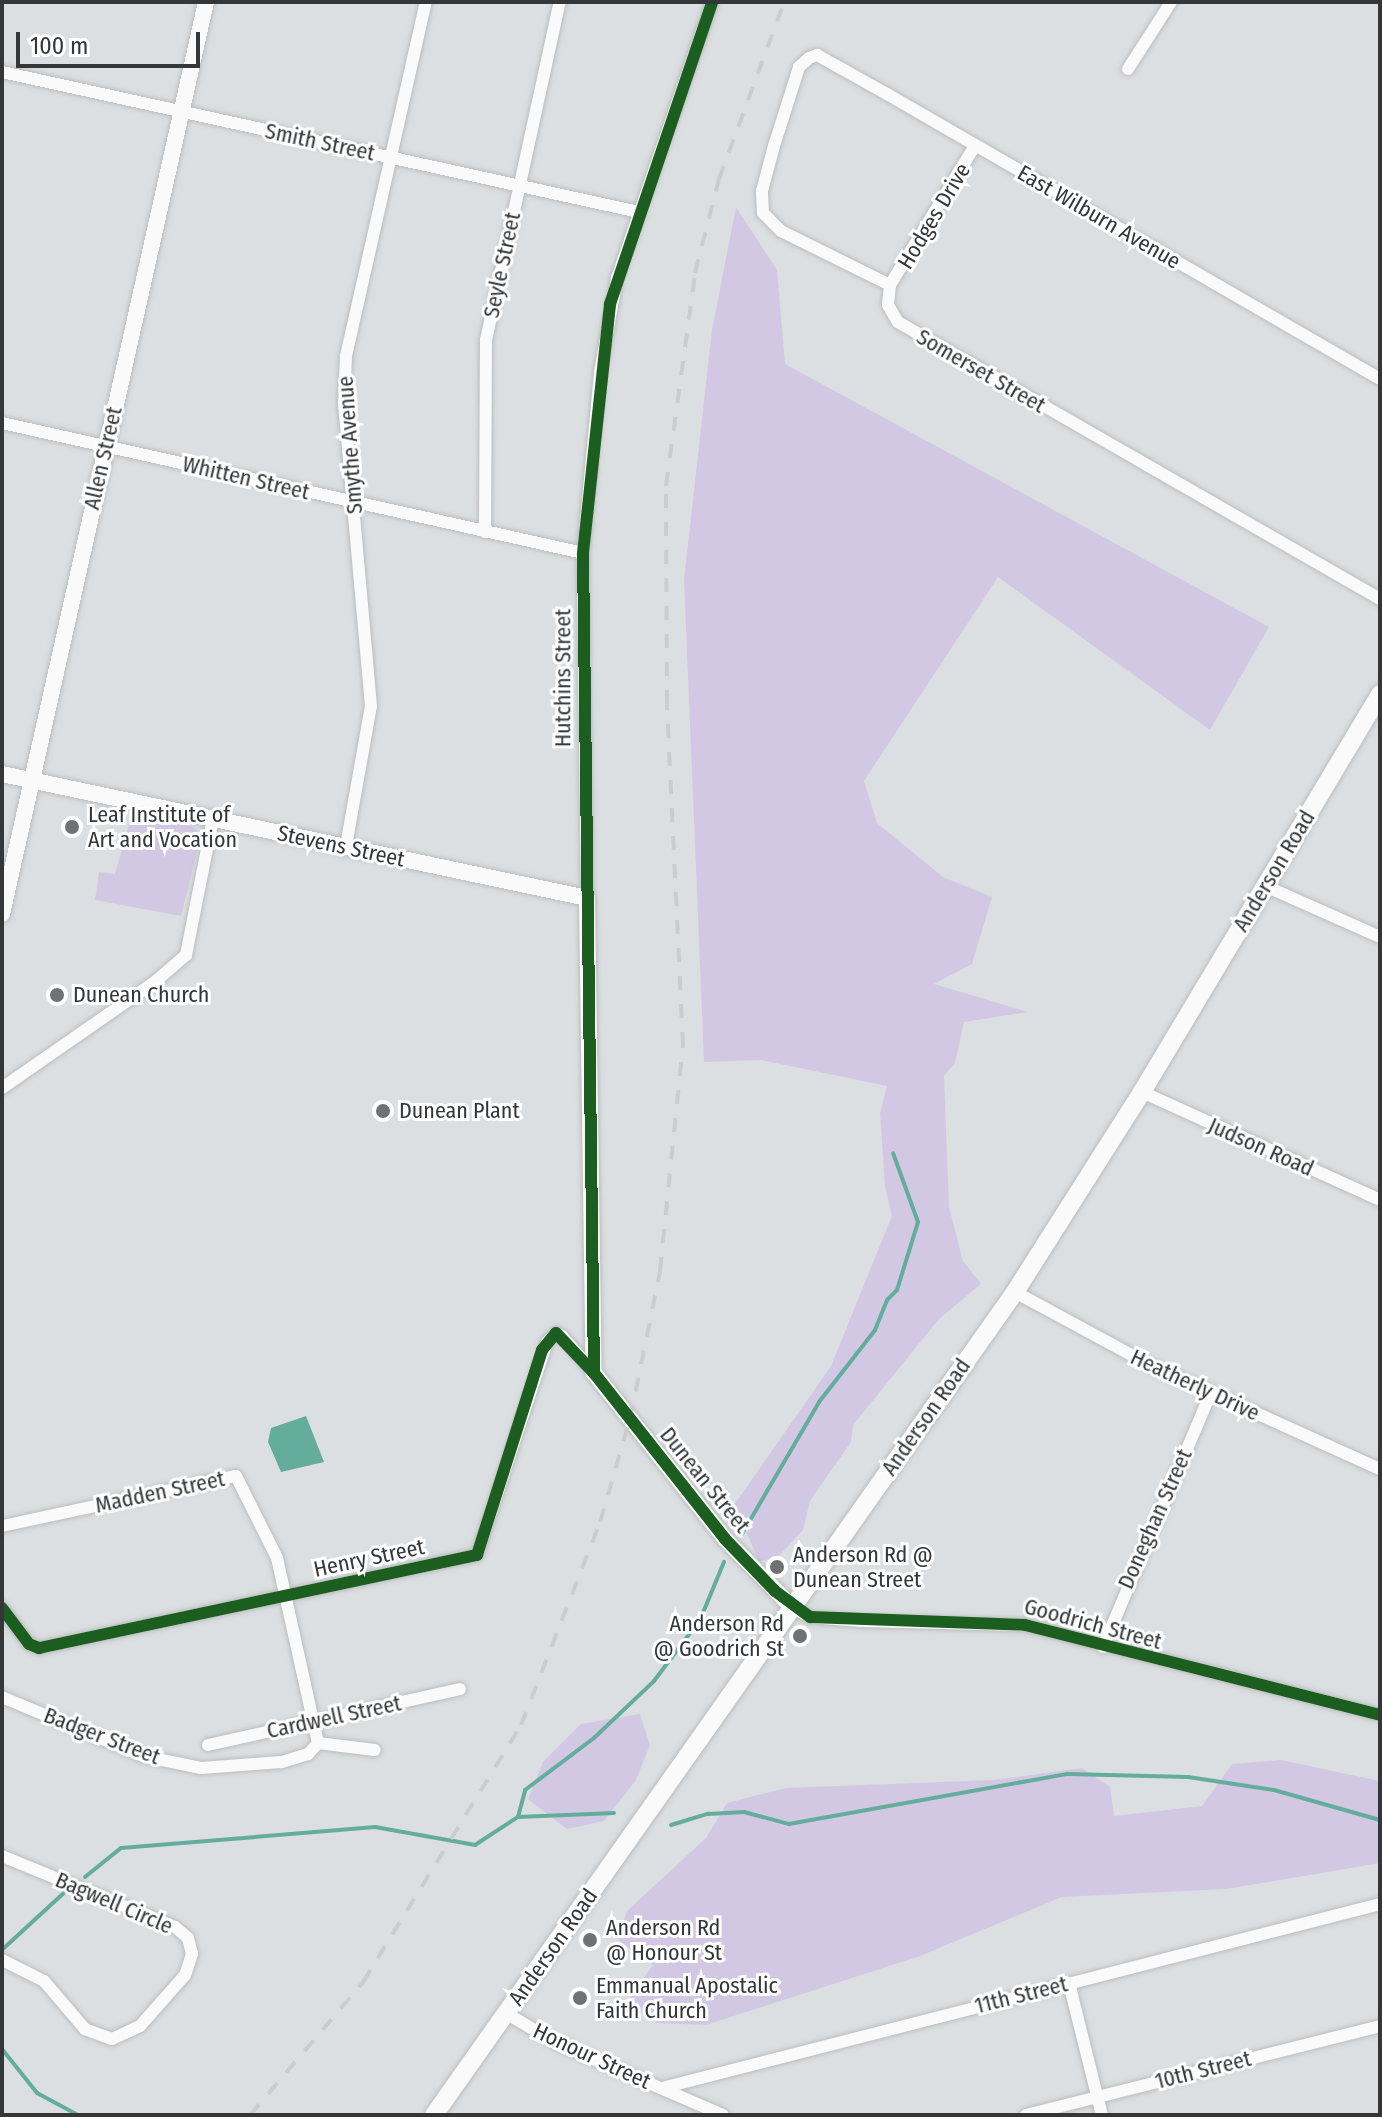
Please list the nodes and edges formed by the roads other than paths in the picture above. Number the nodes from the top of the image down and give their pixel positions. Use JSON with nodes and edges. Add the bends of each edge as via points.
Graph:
{"nodes":[{"id":1,"x":206,"y":2,"type":"edge"},
{"id":2,"x":426,"y":2,"type":"edge"},
{"id":3,"x":560,"y":2,"type":"edge"},
{"id":4,"x":712,"y":2,"type":"edge"},
{"id":5,"x":1171,"y":2,"type":"edge"},
{"id":6,"x":1128,"y":69,"type":"dead end"},
{"id":7,"x":2,"y":72,"type":"edge"},
{"id":8,"x":181,"y":111,"type":"junction"},
{"id":9,"x":975,"y":146,"type":"junction"},
{"id":10,"x":388,"y":157,"type":"junction"},
{"id":11,"x":519,"y":186,"type":"junction"},
{"id":12,"x":639,"y":212,"type":"junction"},
{"id":13,"x":890,"y":285,"type":"junction"},
{"id":14,"x":1380,"y":379,"type":"edge"},
{"id":15,"x":2,"y":423,"type":"edge"},
{"id":16,"x":106,"y":448,"type":"junction"},
{"id":17,"x":354,"y":503,"type":"junction"},
{"id":18,"x":485,"y":532,"type":"junction"},
{"id":19,"x":583,"y":553,"type":"junction"},
{"id":20,"x":1380,"y":599,"type":"edge"},
{"id":21,"x":1380,"y":694,"type":"edge"},
{"id":22,"x":2,"y":774,"type":"edge"},
{"id":23,"x":31,"y":780,"type":"junction"},
{"id":24,"x":213,"y":819,"type":"junction"},
{"id":25,"x":346,"y":846,"type":"junction"},
{"id":26,"x":1265,"y":886,"type":"junction"},
{"id":27,"x":587,"y":898,"type":"junction"},
{"id":28,"x":2,"y":914,"type":"edge"},
{"id":29,"x":1380,"y":937,"type":"edge"},
{"id":30,"x":2,"y":1088,"type":"edge"},
{"id":31,"x":1142,"y":1092,"type":"junction"},
{"id":32,"x":1380,"y":1200,"type":"edge"},
{"id":33,"x":1015,"y":1292,"type":"junction"},
{"id":34,"x":594,"y":1373,"type":"junction"},
{"id":35,"x":1211,"y":1393,"type":"junction"},
{"id":36,"x":1380,"y":1469,"type":"edge"},
{"id":37,"x":2,"y":1526,"type":"edge"},
{"id":38,"x":285,"y":1597,"type":"junction"},
{"id":39,"x":792,"y":1607,"type":"junction"},
{"id":40,"x":2,"y":1608,"type":"edge"},
{"id":41,"x":1103,"y":1647,"type":"junction"},
{"id":42,"x":460,"y":1689,"type":"dead end"},
{"id":43,"x":2,"y":1697,"type":"edge"},
{"id":44,"x":1380,"y":1715,"type":"edge"},
{"id":45,"x":315,"y":1720,"type":"junction"},
{"id":46,"x":318,"y":1743,"type":"junction"},
{"id":47,"x":208,"y":1745,"type":"dead end"},
{"id":48,"x":375,"y":1750,"type":"dead end"},
{"id":49,"x":2,"y":1856,"type":"edge"},
{"id":50,"x":1380,"y":1904,"type":"edge"},
{"id":51,"x":2,"y":1960,"type":"edge"},
{"id":52,"x":1069,"y":1983,"type":"junction"},
{"id":53,"x":506,"y":2013,"type":"junction"},
{"id":54,"x":1380,"y":2026,"type":"edge"},
{"id":55,"x":662,"y":2088,"type":"junction"},
{"id":56,"x":1098,"y":2097,"type":"junction"},
{"id":57,"x":434,"y":2115,"type":"edge"},
{"id":58,"x":723,"y":2115,"type":"edge"},
{"id":59,"x":1026,"y":2115,"type":"edge"},
{"id":60,"x":1102,"y":2115,"type":"edge"}],
"edges":[{"from":1,"to":8,"type":"street","name":"Allen Street"},
{"from":2,"to":10,"type":"street","name":"Smythe Avenue"},
{"from":3,"to":11,"type":"street","name":"Seyle Street"},
{"from":4,"to":12,"type":"street","name":"Hutchins Street"},
{"from":5,"to":6,"type":"street"},
{"from":7,"to":8,"type":"street","name":"Smith Street"},
{"from":8,"to":10,"type":"street","name":"Smith Street"},
{"from":8,"to":16,"type":"street","name":"Allen Street"},
{"from":9,"to":13,"type":"street","name":"Hodges Drive"},
{"from":9,"to":13,"type":"street","name":"East Wilburn Avenue","via":[[817,55],[802,63],[762,191],[763,213],[773,227]]},
{"from":9,"to":14,"type":"street","name":"East Wilburn Avenue"},
{"from":10,"to":11,"type":"street","name":"Smith Street"},
{"from":10,"to":17,"type":"street","name":"Smythe Avenue","via":[[346,356]]},
{"from":11,"to":12,"type":"street","name":"Smith Street"},
{"from":11,"to":18,"type":"street","name":"Seyle Street","via":[[486,340]]},
{"from":12,"to":19,"type":"street","name":"Hutchins Street","via":[[610,304]]},
{"from":13,"to":20,"type":"street","name":"Somerset Street","via":[[888,305],[898,322]]},
{"from":15,"to":16,"type":"street","name":"Whitten Street"},
{"from":16,"to":17,"type":"street","name":"Whitten Street"},
{"from":16,"to":23,"type":"street","name":"Allen Street"},
{"from":17,"to":18,"type":"street","name":"Whitten Street"},
{"from":17,"to":25,"type":"street","name":"Smythe Avenue","via":[[371,706]]},
{"from":18,"to":19,"type":"street","name":"Whitten Street"},
{"from":19,"to":27,"type":"street","name":"Hutchins Street"},
{"from":21,"to":26,"type":"main road","name":"Anderson Road"},
{"from":22,"to":23,"type":"street","name":"Stevens Street"},
{"from":23,"to":24,"type":"street","name":"Stevens Street"},
{"from":23,"to":28,"type":"street","name":"Allen Street"},
{"from":24,"to":25,"type":"street","name":"Stevens Street"},
{"from":24,"to":30,"type":"street","via":[[186,955]]},
{"from":25,"to":27,"type":"street","name":"Stevens Street"},
{"from":26,"to":29,"type":"street"},
{"from":26,"to":31,"type":"main road","name":"Anderson Road"},
{"from":27,"to":34,"type":"street","name":"Hutchins Street"},
{"from":31,"to":32,"type":"street","name":"Judson Road"},
{"from":31,"to":33,"type":"main road","name":"Anderson Road"},
{"from":33,"to":35,"type":"street","name":"Heatherly Drive"},
{"from":33,"to":39,"type":"main road","name":"Anderson Road"},
{"from":34,"to":38,"type":"street","name":"Henry Street","via":[[562,1336],[556,1333],[547,1342],[477,1555]]},
{"from":34,"to":39,"type":"street","name":"Dunean Street","via":[[725,1539]]},
{"from":35,"to":36,"type":"street","name":"Heatherly Drive"},
{"from":35,"to":41,"type":"street","name":"Doneghan Street"},
{"from":37,"to":38,"type":"street","name":"Madden Street","via":[[236,1476],[272,1545]]},
{"from":38,"to":40,"type":"street","name":"Henry Street","via":[[39,1648],[29,1644]]},
{"from":38,"to":45,"type":"street"},
{"from":39,"to":41,"type":"street","name":"Goodrich Street","via":[[810,1617],[862,1621],[1010,1623]]},
{"from":39,"to":53,"type":"main road","name":"Anderson Road"},
{"from":41,"to":44,"type":"street","name":"Goodrich Street"},
{"from":42,"to":45,"type":"street","name":"Cardwell Street"},
{"from":43,"to":46,"type":"street","name":"Badger Street","via":[[107,1743],[192,1767],[265,1765],[308,1754]]},
{"from":45,"to":46,"type":"street"},
{"from":45,"to":47,"type":"street","name":"Cardwell Street"},
{"from":46,"to":48,"type":"street"},
{"from":49,"to":51,"type":"street","name":"Bagwell Circle","via":[[175,1927],[188,1938],[192,1954],[185,1975],[140,2026],[112,2039],[85,2029],[44,1981]]},
{"from":50,"to":52,"type":"street","name":"11th Street"},
{"from":52,"to":55,"type":"street","name":"11th Street"},
{"from":52,"to":56,"type":"street"},
{"from":53,"to":55,"type":"street","name":"Honour Street","via":[[554,2042]]},
{"from":53,"to":57,"type":"main road","name":"Anderson Road"},
{"from":54,"to":56,"type":"street","name":"10th Street"},
{"from":55,"to":58,"type":"street","name":"Honour Street"},
{"from":56,"to":59,"type":"street","name":"10th Street"},
{"from":56,"to":60,"type":"street"}]}
